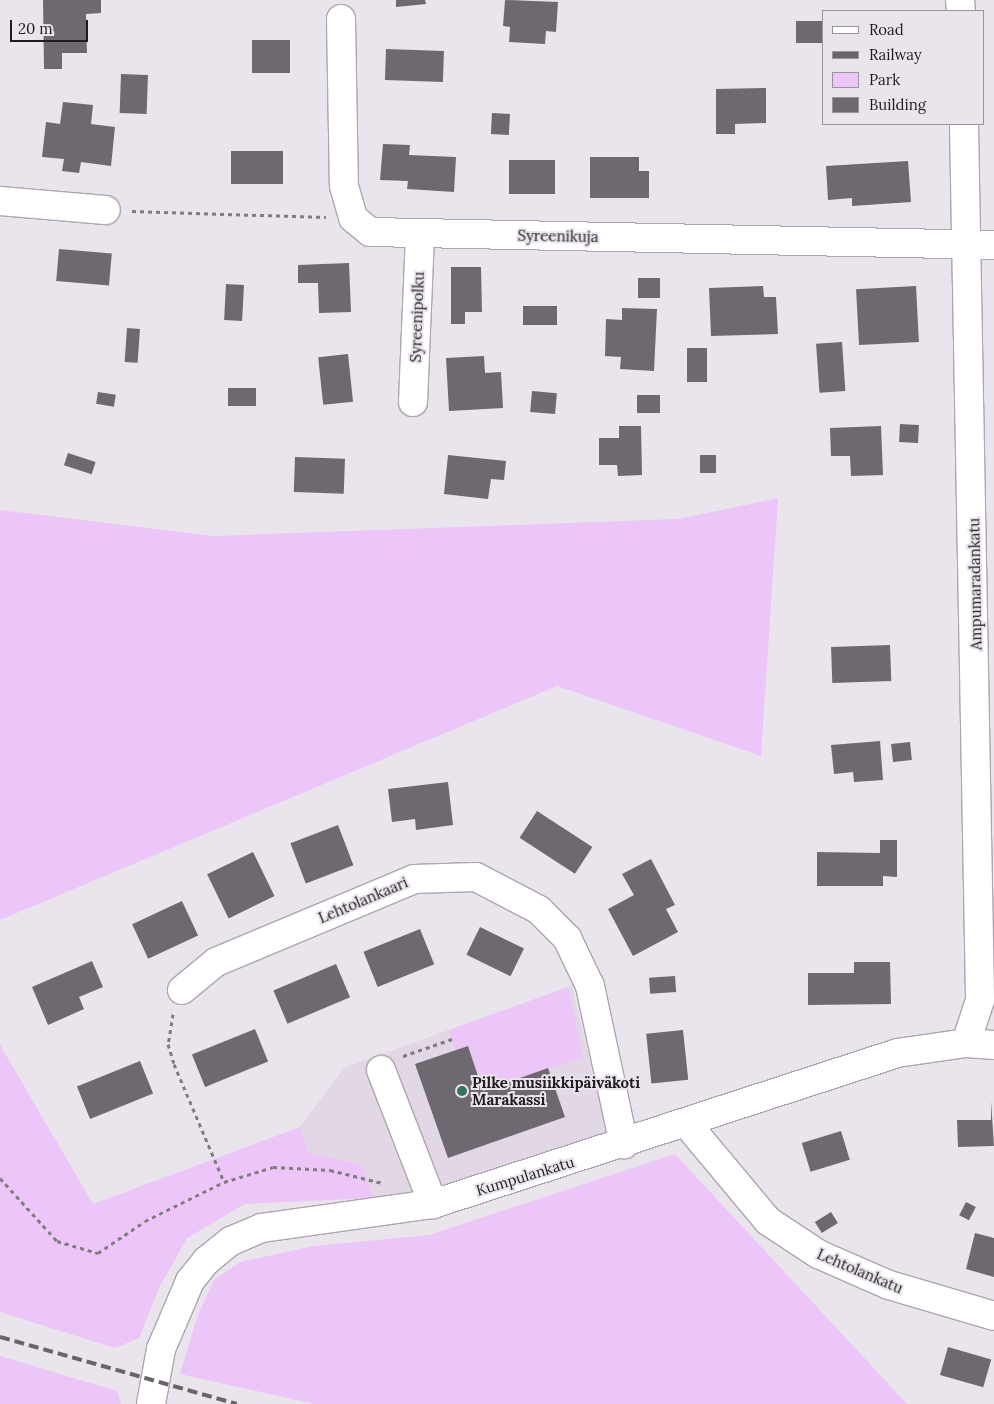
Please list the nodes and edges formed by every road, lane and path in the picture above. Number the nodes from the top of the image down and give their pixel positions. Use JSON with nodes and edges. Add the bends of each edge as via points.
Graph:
{"nodes":[{"id":1,"x":341,"y":20,"type":"dead end"},
{"id":2,"x":964,"y":125,"type":"edge"},
{"id":3,"x":0,"y":201,"type":"edge"},
{"id":4,"x":106,"y":210,"type":"joint"},
{"id":5,"x":353,"y":218,"type":"junction"},
{"id":6,"x":420,"y":233,"type":"junction"},
{"id":7,"x":981,"y":245,"type":"edge"},
{"id":8,"x":413,"y":402,"type":"dead end"},
{"id":9,"x":182,"y":990,"type":"joint"},
{"id":10,"x":452,"y":1039,"type":"dead end"},
{"id":11,"x":966,"y":1043,"type":"junction"},
{"id":12,"x":994,"y":1045,"type":"edge"},
{"id":13,"x":381,"y":1070,"type":"joint"},
{"id":14,"x":687,"y":1124,"type":"junction"},
{"id":15,"x":624,"y":1144,"type":"junction"},
{"id":16,"x":0,"y":1178,"type":"edge"},
{"id":17,"x":224,"y":1182,"type":"junction"},
{"id":18,"x":426,"y":1206,"type":"junction"},
{"id":19,"x":994,"y":1316,"type":"edge"},
{"id":20,"x":150,"y":1404,"type":"edge"}],
"edges":[{"from":1,"to":5,"type":"street","via":[[344,186]]},
{"from":2,"to":7,"type":"street","name":"Ampumaradankatu"},
{"from":3,"to":4,"type":"street"},
{"from":4,"to":5,"type":"path"},
{"from":5,"to":6,"type":"street","name":"Syreenikuja","via":[[370,232]]},
{"from":6,"to":7,"type":"street","name":"Syreenikuja"},
{"from":6,"to":8,"type":"street","name":"Syreenipolku"},
{"from":7,"to":11,"type":"street","name":"Ampumaradankatu","via":[[980,1000]]},
{"from":9,"to":15,"type":"street","name":"Lehtolankaari","via":[[216,962],[414,879],[476,877],[539,910],[567,938],[590,986]]},
{"from":9,"to":17,"type":"path","via":[[169,1022],[168,1044]]},
{"from":10,"to":13,"type":"path","via":[[386,1062]]},
{"from":11,"to":12,"type":"street","name":"Kumpulankatu"},
{"from":11,"to":14,"type":"street","name":"Kumpulankatu","via":[[897,1053],[848,1066]]},
{"from":13,"to":18,"type":"street"},
{"from":14,"to":15,"type":"street","name":"Kumpulankatu"},
{"from":14,"to":19,"type":"street","name":"Lehtolankatu","via":[[768,1221],[818,1254],[889,1285]]},
{"from":15,"to":18,"type":"street","name":"Kumpulankatu"},
{"from":16,"to":17,"type":"path","via":[[57,1241],[98,1253],[145,1221]]},
{"from":17,"to":18,"type":"path","via":[[273,1167],[330,1170],[391,1185]]},
{"from":18,"to":20,"type":"street","name":"Kumpulankatu","via":[[262,1228],[231,1240],[206,1261],[190,1281],[161,1349]]}]}
